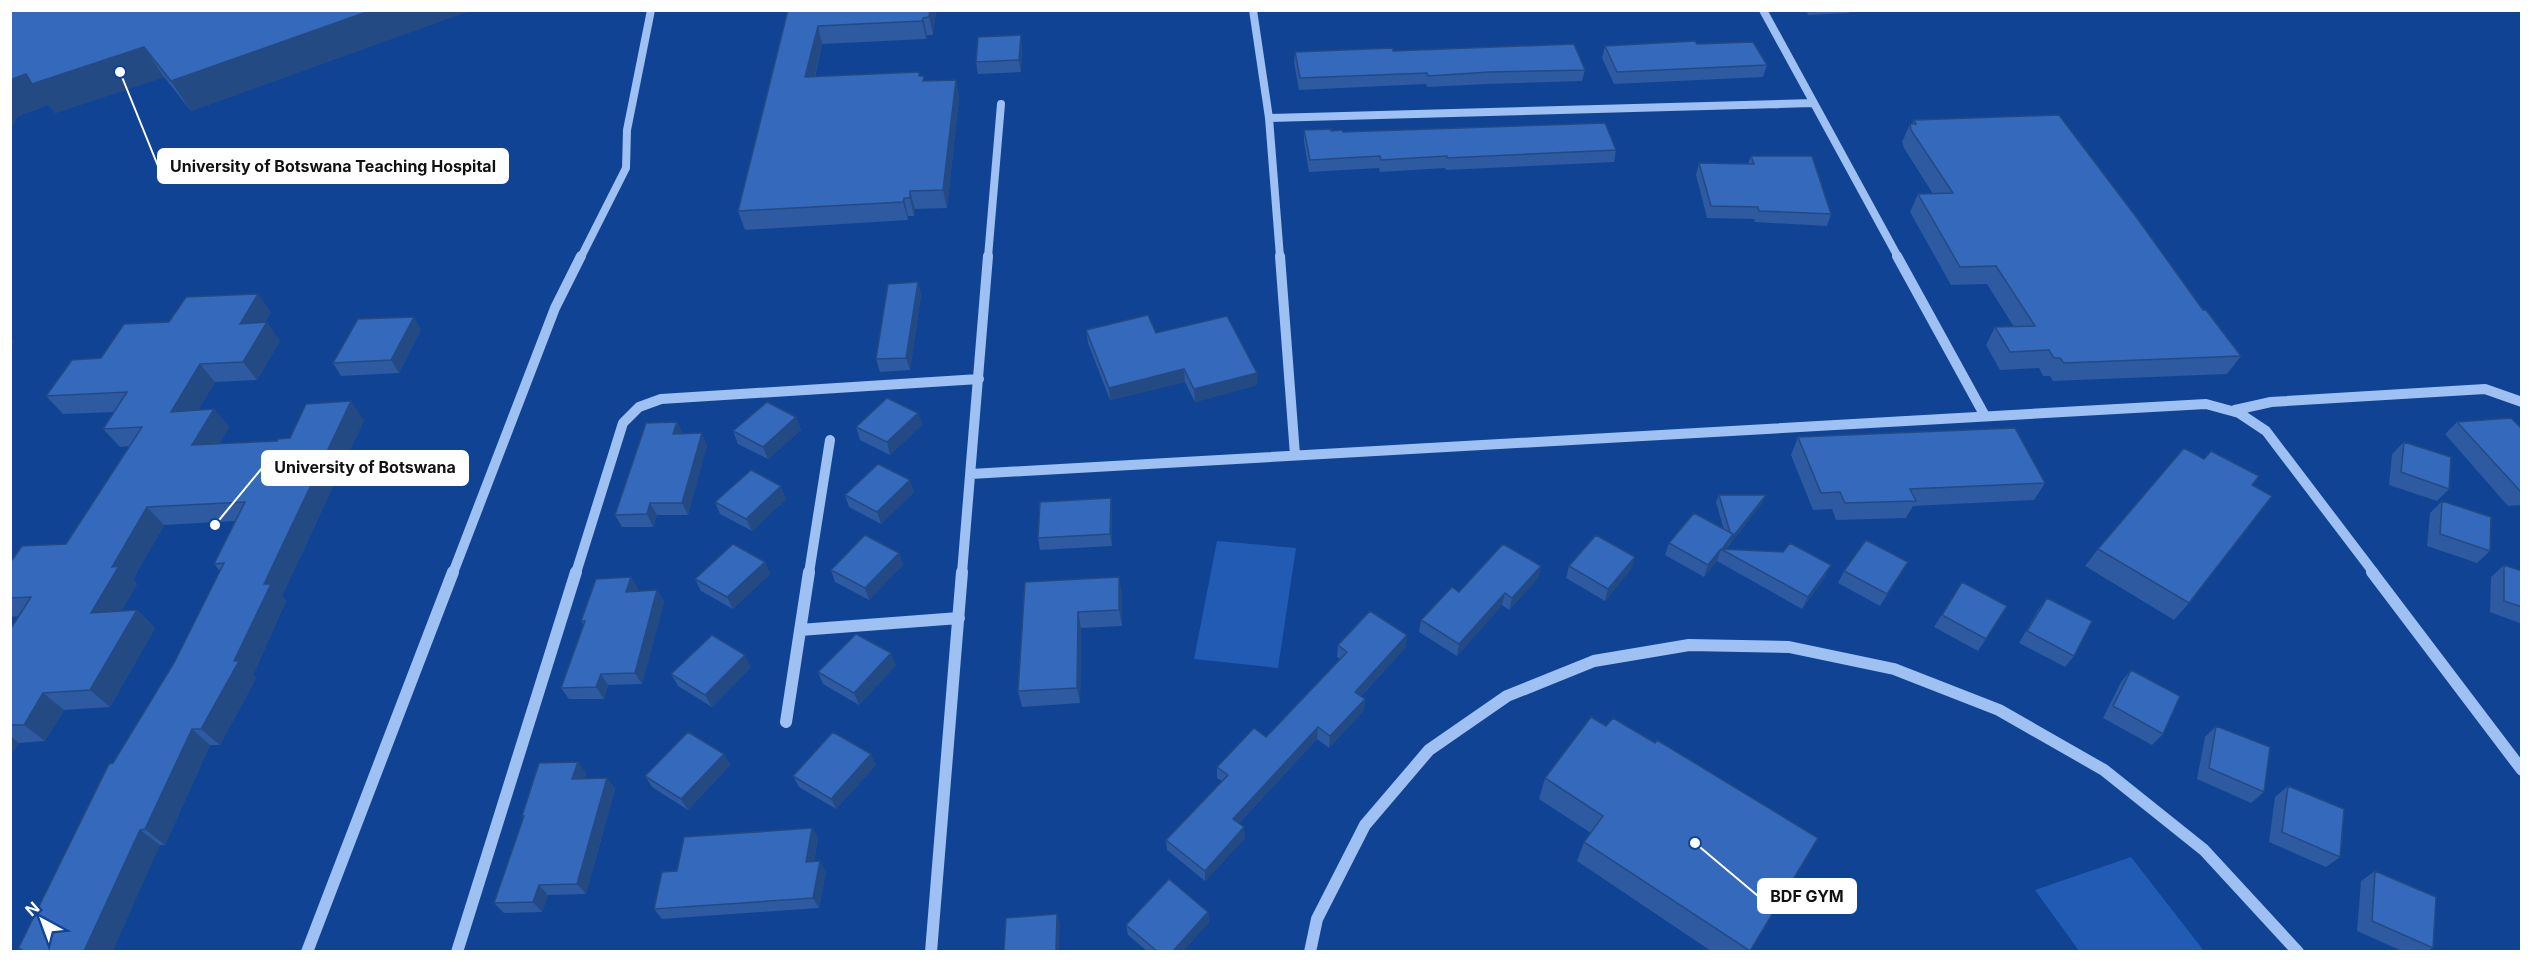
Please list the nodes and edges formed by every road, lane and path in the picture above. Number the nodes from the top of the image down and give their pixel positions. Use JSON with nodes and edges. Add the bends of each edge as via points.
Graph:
{"nodes":[{"id":1,"x":651,"y":10,"type":"edge"},
{"id":2,"x":1253,"y":10,"type":"edge"},
{"id":3,"x":1763,"y":10,"type":"edge"},
{"id":4,"x":1814,"y":103,"type":"junction"},
{"id":5,"x":1001,"y":104,"type":"dead end"},
{"id":6,"x":1269,"y":118,"type":"junction"},
{"id":7,"x":979,"y":379,"type":"junction"},
{"id":8,"x":2522,"y":402,"type":"edge"},
{"id":9,"x":2235,"y":410,"type":"junction"},
{"id":10,"x":1985,"y":416,"type":"junction"},
{"id":11,"x":830,"y":440,"type":"dead end"},
{"id":12,"x":1295,"y":455,"type":"junction"},
{"id":13,"x":971,"y":474,"type":"junction"},
{"id":14,"x":959,"y":618,"type":"junction"},
{"id":15,"x":800,"y":630,"type":"junction"},
{"id":16,"x":786,"y":722,"type":"dead end"},
{"id":17,"x":2522,"y":770,"type":"edge"},
{"id":18,"x":308,"y":951,"type":"edge"},
{"id":19,"x":457,"y":951,"type":"edge"},
{"id":20,"x":931,"y":951,"type":"edge"},
{"id":21,"x":1310,"y":951,"type":"edge"},
{"id":22,"x":2298,"y":951,"type":"edge"}],
"edges":[{"from":1,"to":18,"type":"street","via":[[627,130],[626,168],[555,308]]},
{"from":2,"to":6,"type":"street"},
{"from":3,"to":4,"type":"street"},
{"from":4,"to":6,"type":"street"},
{"from":4,"to":10,"type":"street"},
{"from":5,"to":7,"type":"street"},
{"from":6,"to":12,"type":"street"},
{"from":7,"to":13,"type":"street"},
{"from":7,"to":19,"type":"street","via":[[660,399],[630,414],[623,423]]},
{"from":8,"to":9,"type":"street","via":[[2485,389],[2271,402]]},
{"from":9,"to":10,"type":"street","via":[[2206,404]]},
{"from":9,"to":17,"type":"street","via":[[2266,431]]},
{"from":10,"to":12,"type":"street"},
{"from":11,"to":15,"type":"street"},
{"from":12,"to":13,"type":"street"},
{"from":13,"to":14,"type":"street"},
{"from":14,"to":15,"type":"street"},
{"from":14,"to":20,"type":"street"},
{"from":15,"to":16,"type":"street"},
{"from":21,"to":22,"type":"street","via":[[1317,919],[1365,825],[1429,750],[1518,691],[1594,661],[1689,645],[1789,647],[1893,669],[1999,710],[2104,770],[2204,850]]}]}
